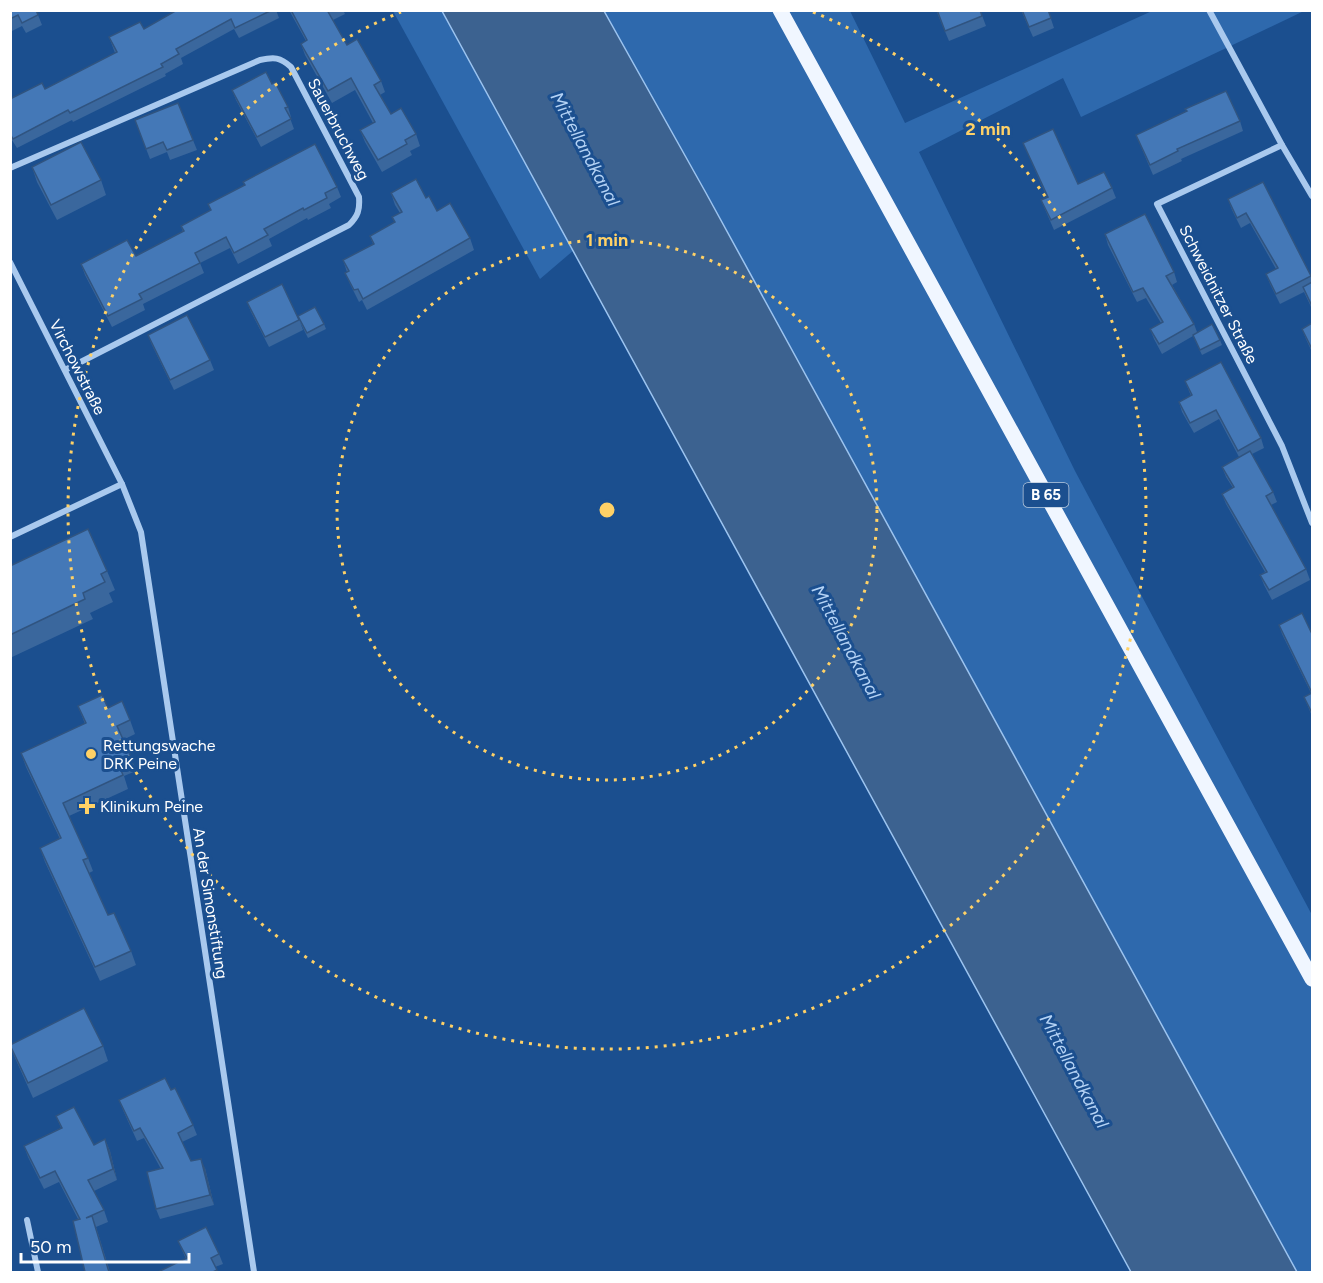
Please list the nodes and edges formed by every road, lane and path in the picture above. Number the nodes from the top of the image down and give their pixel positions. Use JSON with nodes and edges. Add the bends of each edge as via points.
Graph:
{"nodes":[{"id":1,"x":780,"y":10,"type":"edge"},
{"id":2,"x":1209,"y":10,"type":"edge"},
{"id":3,"x":1282,"y":145,"type":"junction"},
{"id":4,"x":10,"y":168,"type":"edge"},
{"id":5,"x":1312,"y":196,"type":"edge"},
{"id":6,"x":10,"y":262,"type":"edge"},
{"id":7,"x":65,"y":370,"type":"junction"},
{"id":8,"x":122,"y":484,"type":"junction"},
{"id":9,"x":1312,"y":523,"type":"edge"},
{"id":10,"x":10,"y":537,"type":"edge"},
{"id":11,"x":1312,"y":979,"type":"edge"},
{"id":12,"x":27,"y":1220,"type":"dead end"},
{"id":13,"x":38,"y":1272,"type":"edge"},
{"id":14,"x":254,"y":1272,"type":"edge"}],
"edges":[{"from":1,"to":11,"type":"main road","number":"B 65"},
{"from":2,"to":3,"type":"street"},
{"from":3,"to":5,"type":"street"},
{"from":3,"to":9,"type":"street","name":"Schweidnitzer Straße","via":[[1157,204],[1282,446]]},
{"from":4,"to":7,"type":"street","name":"Sauerbruchweg","via":[[274,57],[291,67],[359,197],[360,208],[349,225]]},
{"from":6,"to":7,"type":"street","name":"Virchowstraße"},
{"from":7,"to":8,"type":"street","name":"Virchowstraße"},
{"from":8,"to":10,"type":"street"},
{"from":8,"to":14,"type":"street","name":"An der Simonstiftung","via":[[141,532]]},
{"from":12,"to":13,"type":"street"}]}
